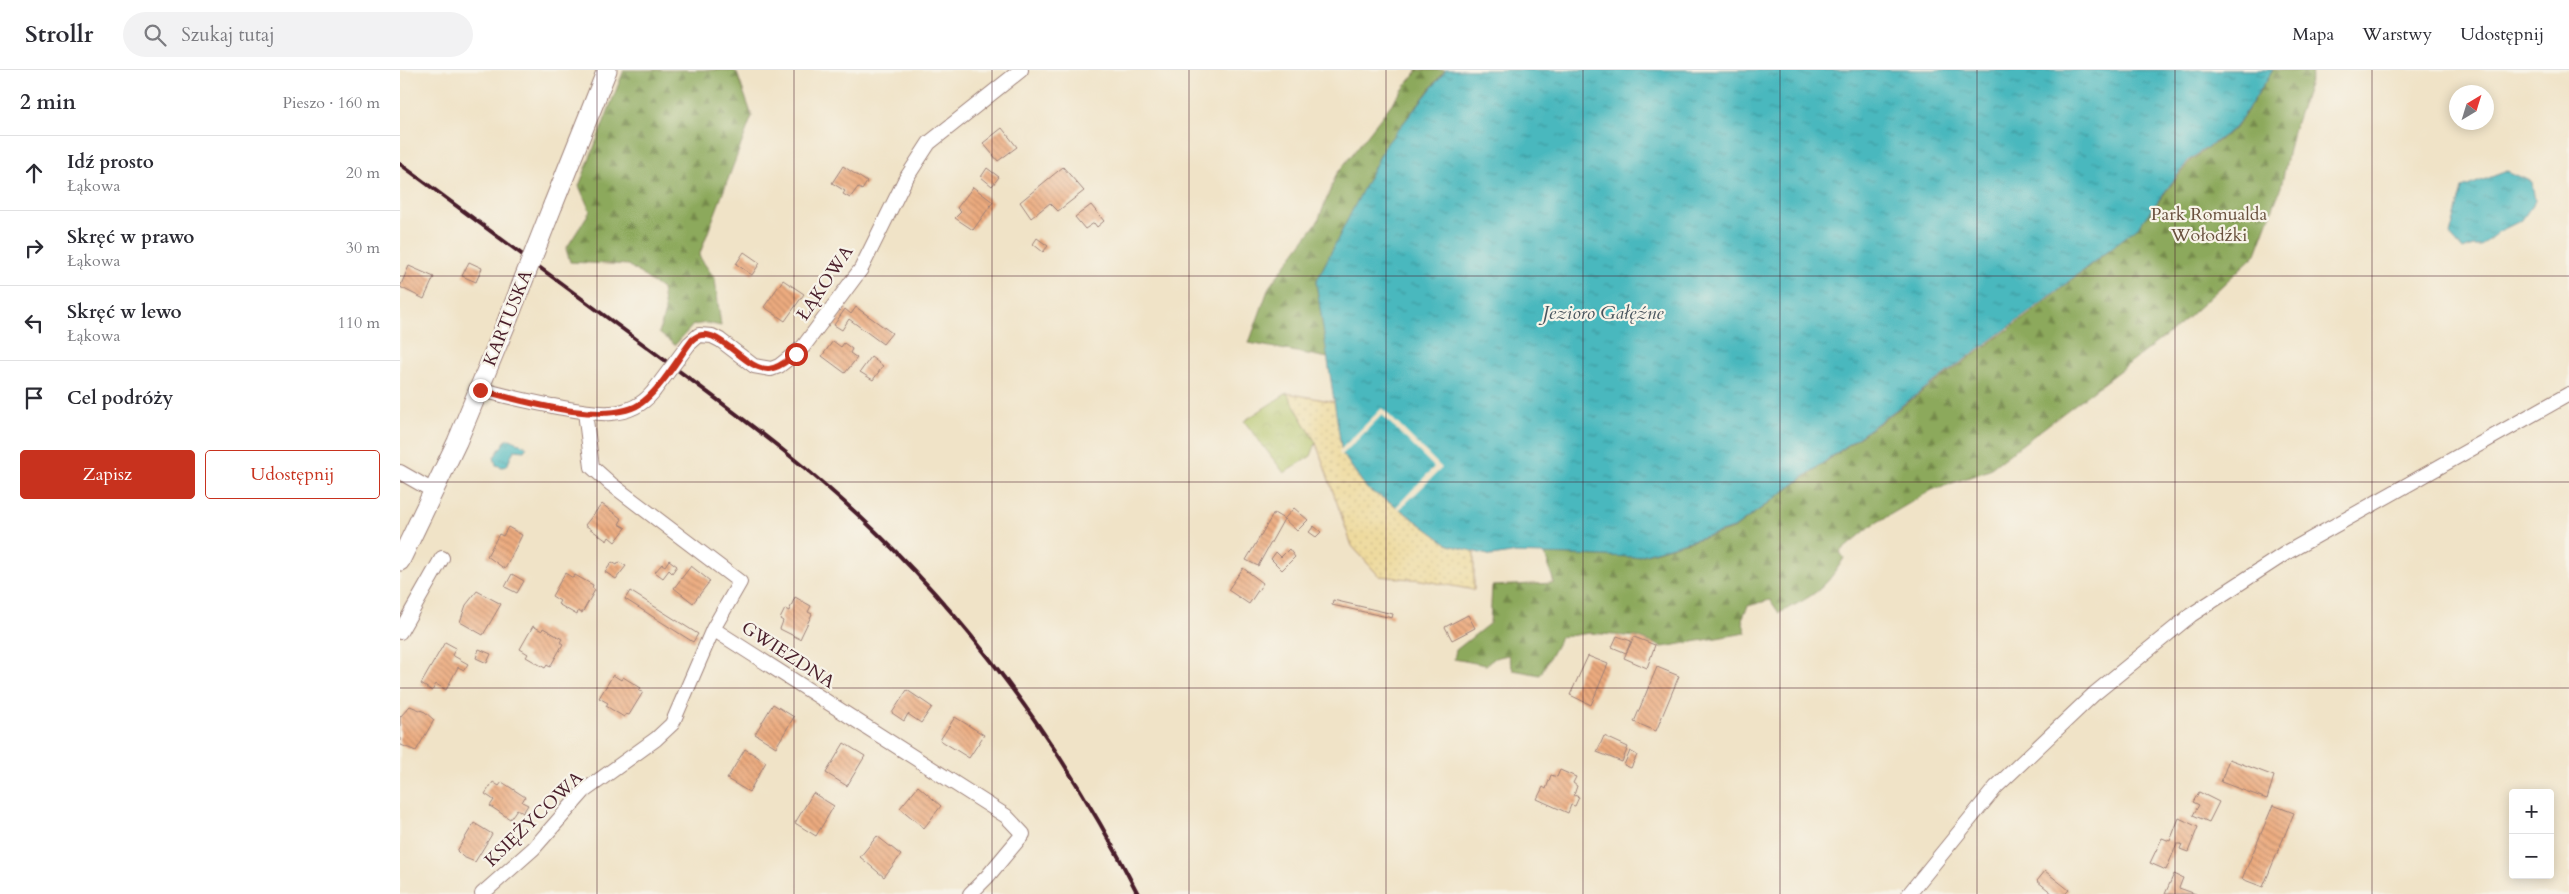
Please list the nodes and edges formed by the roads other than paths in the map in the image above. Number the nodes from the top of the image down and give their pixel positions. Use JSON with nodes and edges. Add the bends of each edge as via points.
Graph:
{"nodes":[{"id":1,"x":607,"y":70,"type":"edge"},
{"id":2,"x":1021,"y":70,"type":"edge"},
{"id":3,"x":480,"y":390,"type":"junction"},
{"id":4,"x":2569,"y":394,"type":"edge"},
{"id":5,"x":585,"y":412,"type":"junction"},
{"id":6,"x":400,"y":472,"type":"edge"},
{"id":7,"x":435,"y":492,"type":"junction"},
{"id":8,"x":442,"y":558,"type":"dead end"},
{"id":9,"x":400,"y":561,"type":"edge"},
{"id":10,"x":713,"y":629,"type":"junction"},
{"id":11,"x":400,"y":632,"type":"edge"},
{"id":12,"x":482,"y":894,"type":"edge"},
{"id":13,"x":970,"y":894,"type":"edge"},
{"id":14,"x":1909,"y":894,"type":"edge"}],
"edges":[{"from":1,"to":3,"type":"main road","name":"KARTUSKA","bridge":true},
{"from":2,"to":5,"type":"street","name":"ŁĄKOWA","bridge":true,"via":[[929,142],[905,180],[861,269],[796,354],[779,366],[762,369],[712,336],[699,335],[653,392],[637,406],[609,414]]},
{"from":3,"to":5,"type":"street","name":"ŁĄKOWA"},
{"from":3,"to":7,"type":"main road","name":"KARTUSKA"},
{"from":4,"to":14,"type":"street","via":[[2286,553],[2191,615],[2094,694],[1996,787]]},
{"from":5,"to":10,"type":"street","name":"GWIEZDNA","via":[[592,467],[740,582]]},
{"from":6,"to":7,"type":"street"},
{"from":7,"to":9,"type":"main road","name":"KARTUSKA"},
{"from":8,"to":11,"type":"street"},
{"from":10,"to":12,"type":"street","name":"KSIĘŻYCOWA","via":[[672,724],[656,740],[584,791],[534,848]]},
{"from":10,"to":13,"type":"street","name":"GWIEZDNA","via":[[1006,816],[1023,834]]}]}
